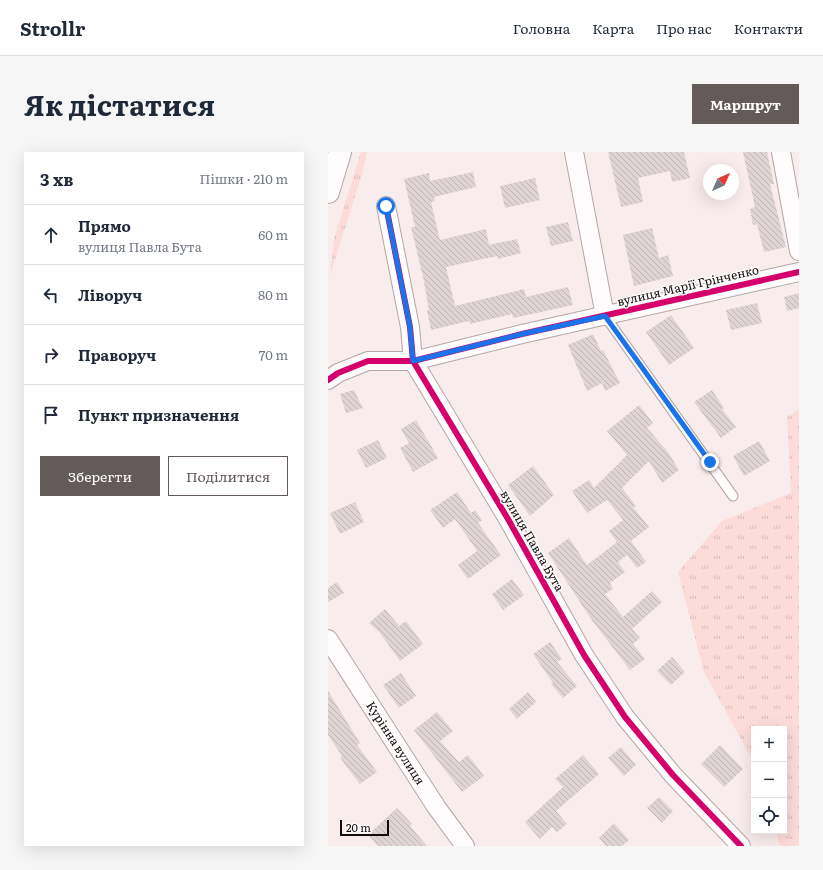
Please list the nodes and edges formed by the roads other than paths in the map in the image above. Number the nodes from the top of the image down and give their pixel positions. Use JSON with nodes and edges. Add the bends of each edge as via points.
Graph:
{"nodes":[{"id":1,"x":340,"y":152,"type":"edge"},
{"id":2,"x":574,"y":152,"type":"edge"},
{"id":3,"x":781,"y":152,"type":"edge"},
{"id":4,"x":328,"y":192,"type":"edge"},
{"id":5,"x":386,"y":206,"type":"dead end"},
{"id":6,"x":799,"y":251,"type":"edge"},
{"id":7,"x":799,"y":272,"type":"edge"},
{"id":8,"x":605,"y":316,"type":"junction"},
{"id":9,"x":413,"y":361,"type":"junction"},
{"id":10,"x":328,"y":380,"type":"edge"},
{"id":11,"x":733,"y":496,"type":"dead end"},
{"id":12,"x":328,"y":639,"type":"edge"},
{"id":13,"x":465,"y":846,"type":"edge"},
{"id":14,"x":741,"y":846,"type":"edge"}],
"edges":[{"from":1,"to":4,"type":"highway"},
{"from":2,"to":8,"type":"street"},
{"from":3,"to":6,"type":"street"},
{"from":5,"to":9,"type":"street","name":"вулиця Павла Бута","via":[[410,327]]},
{"from":7,"to":8,"type":"street","name":"вулиця Марії Грінченко"},
{"from":8,"to":9,"type":"street","name":"вулиця Марії Грінченко"},
{"from":8,"to":11,"type":"lane"},
{"from":9,"to":10,"type":"street","name":"вулиця Марії Грінченко","via":[[368,361],[338,373]]},
{"from":9,"to":14,"type":"street","name":"вулиця Павла Бута","via":[[508,519],[584,655],[625,717],[673,775]]},
{"from":12,"to":13,"type":"street","name":"Курінна вулиця","via":[[437,808]]}]}
